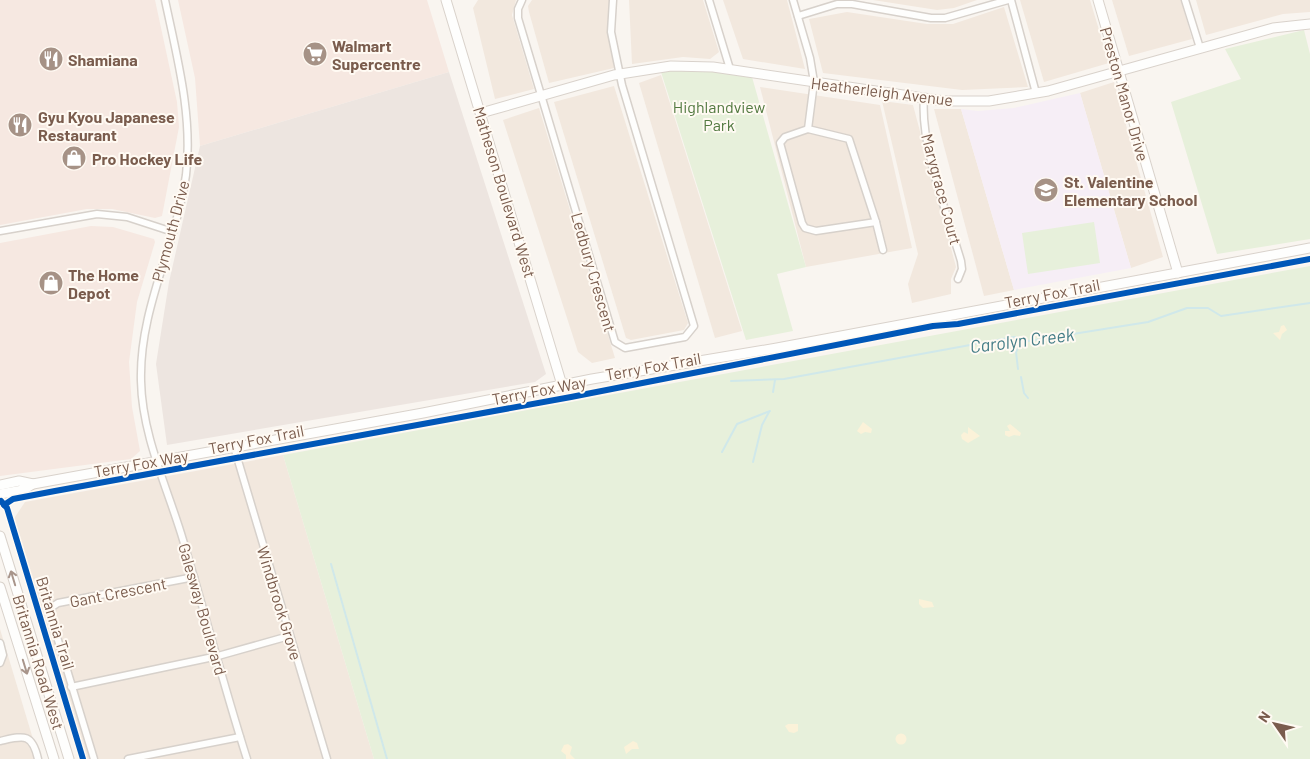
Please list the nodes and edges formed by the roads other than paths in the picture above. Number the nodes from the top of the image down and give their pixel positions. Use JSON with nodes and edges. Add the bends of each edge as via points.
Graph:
{"nodes":[{"id":1,"x":165,"y":0,"type":"edge"},
{"id":2,"x":446,"y":0,"type":"edge"},
{"id":3,"x":522,"y":0,"type":"edge"},
{"id":4,"x":613,"y":0,"type":"edge"},
{"id":5,"x":709,"y":0,"type":"edge"},
{"id":6,"x":793,"y":0,"type":"edge"},
{"id":7,"x":1010,"y":0,"type":"edge"},
{"id":8,"x":1098,"y":0,"type":"edge"},
{"id":9,"x":1186,"y":0,"type":"edge"},
{"id":10,"x":798,"y":16,"type":"junction"},
{"id":11,"x":1310,"y":24,"type":"edge"},
{"id":12,"x":1200,"y":48,"type":"junction"},
{"id":13,"x":730,"y":69,"type":"junction"},
{"id":14,"x":1119,"y":71,"type":"junction"},
{"id":15,"x":619,"y":74,"type":"junction"},
{"id":16,"x":814,"y":82,"type":"junction"},
{"id":17,"x":1036,"y":93,"type":"junction"},
{"id":18,"x":542,"y":96,"type":"junction"},
{"id":19,"x":924,"y":98,"type":"junction"},
{"id":20,"x":481,"y":113,"type":"junction"},
{"id":21,"x":808,"y":129,"type":"junction"},
{"id":22,"x":876,"y":222,"type":"junction"},
{"id":23,"x":0,"y":231,"type":"edge"},
{"id":24,"x":173,"y":232,"type":"junction"},
{"id":25,"x":1310,"y":248,"type":"edge"},
{"id":26,"x":883,"y":250,"type":"dead end"},
{"id":27,"x":1178,"y":273,"type":"junction"},
{"id":28,"x":958,"y":279,"type":"dead end"},
{"id":29,"x":562,"y":385,"type":"junction"},
{"id":30,"x":234,"y":447,"type":"junction"},
{"id":31,"x":157,"y":460,"type":"junction"},
{"id":32,"x":33,"y":484,"type":"junction"},
{"id":33,"x":0,"y":485,"type":"edge"},
{"id":34,"x":0,"y":494,"type":"edge"},
{"id":35,"x":0,"y":536,"type":"edge"},
{"id":36,"x":194,"y":577,"type":"junction"},
{"id":37,"x":0,"y":587,"type":"edge"},
{"id":38,"x":289,"y":636,"type":"junction"},
{"id":39,"x":0,"y":643,"type":"edge"},
{"id":40,"x":218,"y":656,"type":"junction"},
{"id":41,"x":0,"y":663,"type":"edge"},
{"id":42,"x":71,"y":687,"type":"junction"},
{"id":43,"x":240,"y":737,"type":"junction"},
{"id":44,"x":0,"y":741,"type":"edge"},
{"id":45,"x":38,"y":759,"type":"edge"},
{"id":46,"x":54,"y":759,"type":"edge"},
{"id":47,"x":69,"y":759,"type":"edge"},
{"id":48,"x":94,"y":759,"type":"edge"},
{"id":49,"x":128,"y":759,"type":"edge"},
{"id":50,"x":247,"y":759,"type":"edge"},
{"id":51,"x":327,"y":759,"type":"edge"}],
"edges":[{"from":1,"to":24,"type":"street","name":"Plymouth Drive","via":[[187,128],[185,176]]},
{"from":2,"to":20,"type":"street","name":"Matheson Boulevard West"},
{"from":3,"to":18,"type":"street","via":[[518,18]]},
{"from":4,"to":15,"type":"street","via":[[611,32]]},
{"from":5,"to":13,"type":"street"},
{"from":6,"to":10,"type":"street"},
{"from":7,"to":10,"type":"street","via":[[945,18],[844,4]]},
{"from":7,"to":17,"type":"street"},
{"from":8,"to":14,"type":"street","name":"Preston Manor Drive"},
{"from":9,"to":12,"type":"street"},
{"from":10,"to":16,"type":"street"},
{"from":11,"to":12,"type":"street","name":"Heatherleigh Avenue","via":[[1273,28]]},
{"from":12,"to":14,"type":"street","name":"Heatherleigh Avenue"},
{"from":13,"to":15,"type":"street","name":"Heatherleigh Avenue","via":[[671,66]]},
{"from":13,"to":16,"type":"street","name":"Heatherleigh Avenue"},
{"from":14,"to":17,"type":"street","name":"Heatherleigh Avenue"},
{"from":14,"to":27,"type":"street","name":"Preston Manor Drive"},
{"from":15,"to":18,"type":"street","name":"Heatherleigh Avenue"},
{"from":15,"to":18,"type":"street","name":"Ledbury Crescent","via":[[694,324],[685,337],[625,348],[615,342]]},
{"from":16,"to":19,"type":"street","name":"Heatherleigh Avenue"},
{"from":16,"to":21,"type":"street"},
{"from":17,"to":19,"type":"street","name":"Heatherleigh Avenue","via":[[989,101]]},
{"from":18,"to":20,"type":"street","name":"Heatherleigh Avenue"},
{"from":19,"to":28,"type":"street","name":"Marygrace Court","via":[[922,116],[929,153],[961,260]]},
{"from":20,"to":29,"type":"street","name":"Matheson Boulevard West"},
{"from":21,"to":22,"type":"street","via":[[849,139]]},
{"from":21,"to":22,"type":"street","via":[[785,137],[780,143],[805,228],[816,231]]},
{"from":22,"to":26,"type":"street"},
{"from":23,"to":24,"type":"street","via":[[97,214],[127,217]]},
{"from":24,"to":31,"type":"street","name":"Plymouth Drive","via":[[146,324],[141,381]]},
{"from":25,"to":27,"type":"street","name":"Terry Fox Way"},
{"from":27,"to":29,"type":"street","name":"Terry Fox Way","via":[[785,347]]},
{"from":29,"to":30,"type":"street","name":"Terry Fox Way"},
{"from":30,"to":31,"type":"street","name":"Terry Fox Way"},
{"from":30,"to":38,"type":"street","name":"Windbrook Grove"},
{"from":31,"to":32,"type":"street","name":"Terry Fox Way"},
{"from":31,"to":36,"type":"street","name":"Galesway Boulevard"},
{"from":32,"to":33,"type":"street","name":"Terry Fox Way","via":[[19,481]]},
{"from":32,"to":34,"type":"street","name":"Terry Fox Way","via":[[23,490]]},
{"from":47,"to":35,"type":"street","name":"Britannia Road West","one_way":true},
{"from":36,"to":40,"type":"street","name":"Galesway Boulevard"},
{"from":36,"to":42,"type":"street","name":"Gant Crescent","via":[[54,605],[50,617]]},
{"from":37,"to":46,"type":"street","name":"Britannia Road West","one_way":true},
{"from":38,"to":40,"type":"street"},
{"from":38,"to":51,"type":"street","name":"Windbrook Grove"},
{"from":39,"to":41,"type":"street","via":[[3,655]]},
{"from":40,"to":42,"type":"street"},
{"from":40,"to":43,"type":"street","name":"Galesway Boulevard"},
{"from":42,"to":48,"type":"street","name":"Gant Crescent"},
{"from":43,"to":49,"type":"street"},
{"from":43,"to":50,"type":"street","name":"Galesway Boulevard"},
{"from":44,"to":45,"type":"street","via":[[28,738],[35,745]]}]}
